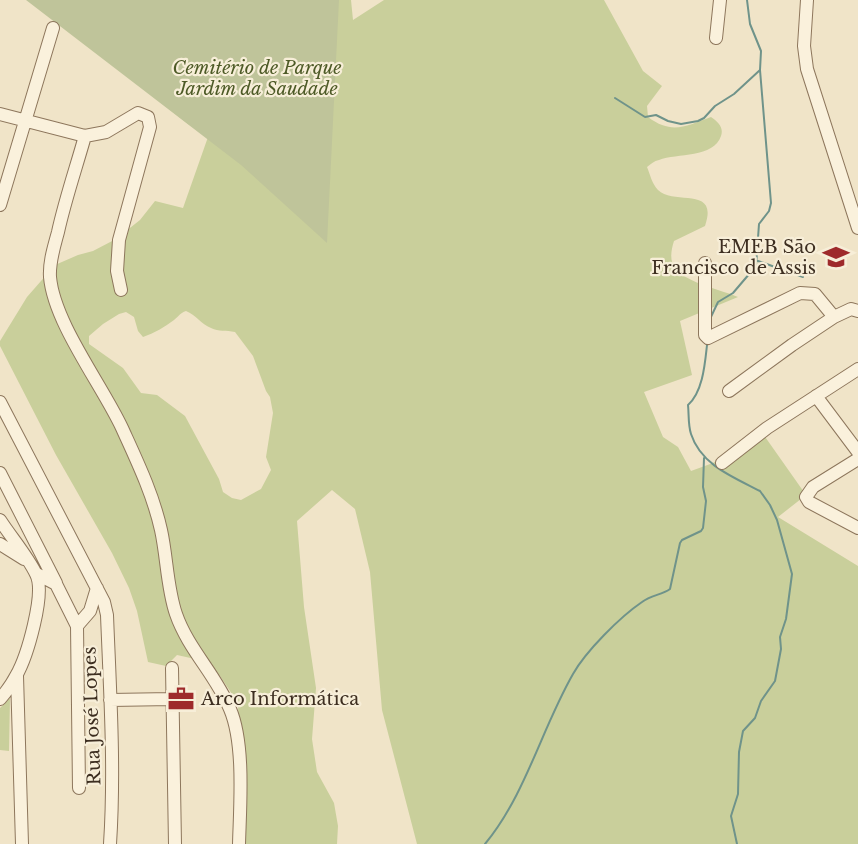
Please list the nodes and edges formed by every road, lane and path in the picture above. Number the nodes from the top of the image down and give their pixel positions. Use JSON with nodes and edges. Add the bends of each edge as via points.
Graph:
{"nodes":[{"id":1,"x":720,"y":0,"type":"edge"},
{"id":2,"x":807,"y":0,"type":"edge"},
{"id":3,"x":53,"y":28,"type":"dead end"},
{"id":4,"x":716,"y":38,"type":"dead end"},
{"id":5,"x":0,"y":114,"type":"edge"},
{"id":6,"x":26,"y":121,"type":"junction"},
{"id":7,"x":85,"y":136,"type":"junction"},
{"id":8,"x":0,"y":205,"type":"edge"},
{"id":9,"x":858,"y":228,"type":"edge"},
{"id":10,"x":705,"y":263,"type":"dead end"},
{"id":11,"x":121,"y":290,"type":"dead end"},
{"id":12,"x":858,"y":311,"type":"edge"},
{"id":13,"x":830,"y":312,"type":"junction"},
{"id":14,"x":858,"y":369,"type":"edge"},
{"id":15,"x":729,"y":391,"type":"dead end"},
{"id":16,"x":816,"y":396,"type":"junction"},
{"id":17,"x":0,"y":402,"type":"edge"},
{"id":18,"x":858,"y":452,"type":"edge"},
{"id":19,"x":858,"y":459,"type":"edge"},
{"id":20,"x":722,"y":463,"type":"dead end"},
{"id":21,"x":0,"y":473,"type":"edge"},
{"id":22,"x":0,"y":520,"type":"edge"},
{"id":23,"x":858,"y":528,"type":"edge"},
{"id":24,"x":0,"y":544,"type":"edge"},
{"id":25,"x":27,"y":561,"type":"junction"},
{"id":26,"x":37,"y":574,"type":"junction"},
{"id":27,"x":56,"y":584,"type":"junction"},
{"id":28,"x":97,"y":588,"type":"junction"},
{"id":29,"x":76,"y":626,"type":"junction"},
{"id":30,"x":171,"y":669,"type":"dead end"},
{"id":31,"x":17,"y":675,"type":"junction"},
{"id":32,"x":0,"y":699,"type":"edge"},
{"id":33,"x":172,"y":699,"type":"junction"},
{"id":34,"x":110,"y":700,"type":"junction"},
{"id":35,"x":79,"y":788,"type":"dead end"},
{"id":36,"x":22,"y":844,"type":"edge"},
{"id":37,"x":110,"y":844,"type":"edge"},
{"id":38,"x":176,"y":844,"type":"edge"},
{"id":39,"x":239,"y":844,"type":"edge"}],
"edges":[{"from":1,"to":4,"type":"street"},
{"from":2,"to":9,"type":"street","via":[[807,69]]},
{"from":3,"to":6,"type":"street"},
{"from":5,"to":6,"type":"street"},
{"from":6,"to":7,"type":"street"},
{"from":6,"to":8,"type":"street"},
{"from":7,"to":11,"type":"street","via":[[106,132],[138,113],[150,120],[119,240],[117,271]]},
{"from":7,"to":39,"type":"street","via":[[51,259],[53,292],[60,315],[113,410],[146,484],[161,528],[172,597],[182,630],[231,710],[238,747]]},
{"from":10,"to":13,"type":"street","via":[[705,335],[711,337],[800,293],[815,294]]},
{"from":12,"to":13,"type":"street"},
{"from":13,"to":15,"type":"street"},
{"from":14,"to":16,"type":"street"},
{"from":16,"to":18,"type":"street"},
{"from":16,"to":20,"type":"street"},
{"from":17,"to":28,"type":"street","name":"Rua José Lopes"},
{"from":19,"to":23,"type":"street","via":[[813,487],[806,496],[809,502]]},
{"from":21,"to":27,"type":"street"},
{"from":22,"to":25,"type":"street"},
{"from":24,"to":25,"type":"street"},
{"from":25,"to":26,"type":"street"},
{"from":26,"to":27,"type":"street"},
{"from":26,"to":31,"type":"street","via":[[39,600]]},
{"from":27,"to":29,"type":"street"},
{"from":28,"to":29,"type":"street","via":[[90,611]]},
{"from":28,"to":34,"type":"street","name":"Rua José Lopes","via":[[107,615]]},
{"from":29,"to":35,"type":"street"},
{"from":30,"to":33,"type":"street"},
{"from":31,"to":32,"type":"street"},
{"from":31,"to":36,"type":"street"},
{"from":33,"to":34,"type":"street"},
{"from":33,"to":38,"type":"street"},
{"from":34,"to":37,"type":"street","name":"Rua José Lopes"}]}
